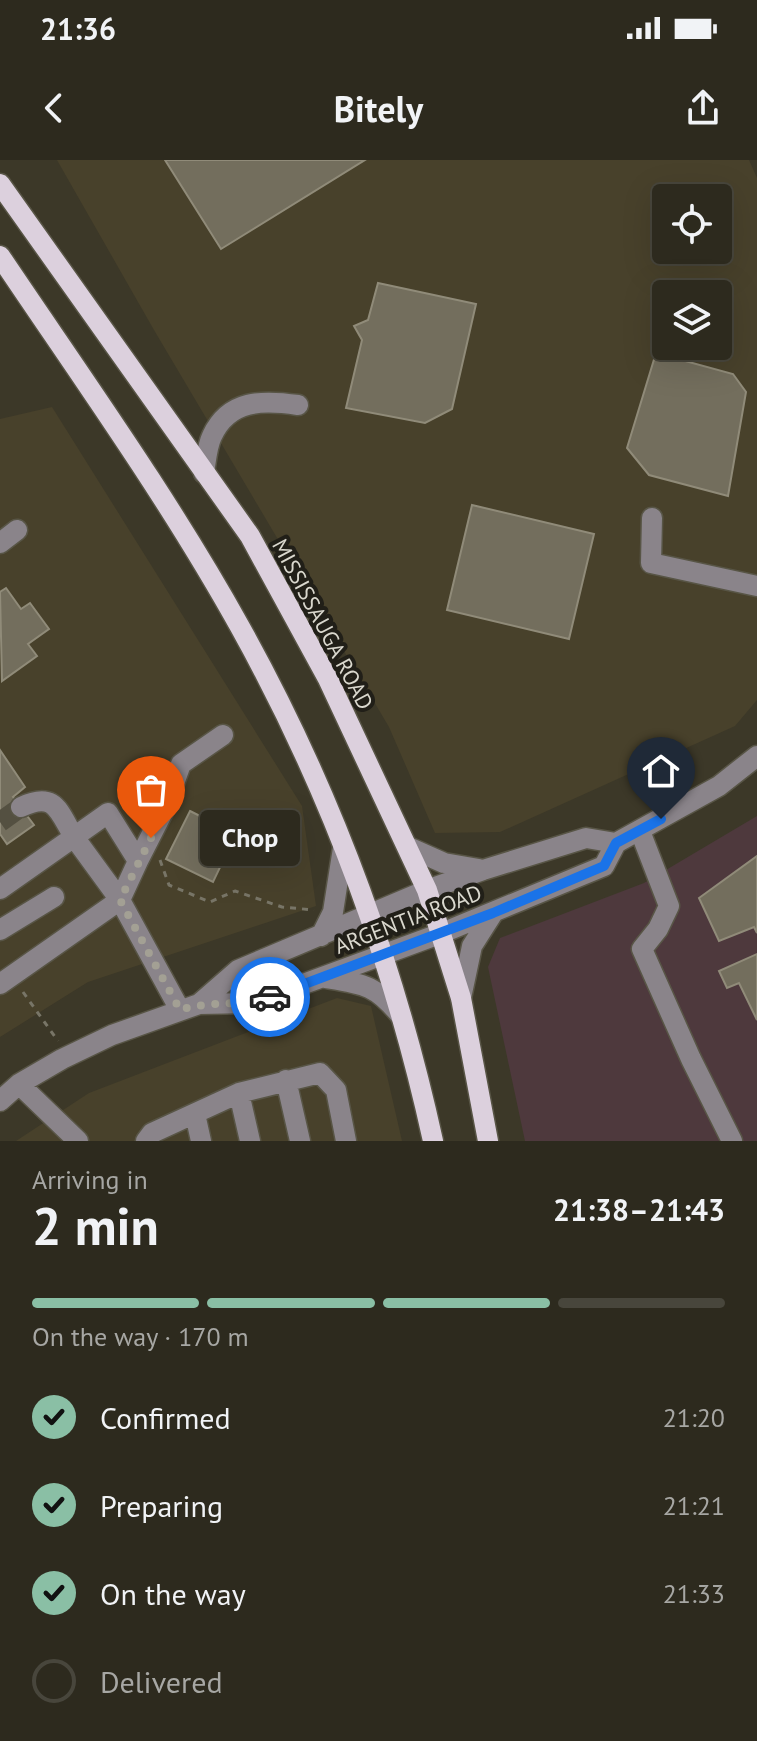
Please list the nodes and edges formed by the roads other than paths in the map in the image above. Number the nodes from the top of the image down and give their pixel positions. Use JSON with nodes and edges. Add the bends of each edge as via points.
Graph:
{"nodes":[{"id":1,"x":0,"y":184,"type":"edge"},
{"id":2,"x":0,"y":256,"type":"edge"},
{"id":3,"x":298,"y":405,"type":"dead end"},
{"id":4,"x":204,"y":473,"type":"junction"},
{"id":5,"x":652,"y":518,"type":"dead end"},
{"id":6,"x":17,"y":530,"type":"dead end"},
{"id":7,"x":0,"y":543,"type":"edge"},
{"id":8,"x":757,"y":586,"type":"edge"},
{"id":9,"x":223,"y":735,"type":"dead end"},
{"id":10,"x":757,"y":756,"type":"edge"},
{"id":11,"x":21,"y":807,"type":"tunnel mouth"},
{"id":12,"x":640,"y":831,"type":"junction"},
{"id":13,"x":74,"y":837,"type":"junction"},
{"id":14,"x":616,"y":843,"type":"junction"},
{"id":15,"x":408,"y":847,"type":"junction"},
{"id":16,"x":343,"y":848,"type":"junction"},
{"id":17,"x":138,"y":861,"type":"junction"},
{"id":18,"x":483,"y":870,"type":"junction"},
{"id":19,"x":0,"y":889,"type":"edge"},
{"id":20,"x":427,"y":890,"type":"junction"},
{"id":21,"x":54,"y":897,"type":"dead end"},
{"id":22,"x":120,"y":900,"type":"junction"},
{"id":23,"x":493,"y":913,"type":"junction"},
{"id":24,"x":367,"y":915,"type":"junction"},
{"id":25,"x":0,"y":930,"type":"edge"},
{"id":26,"x":442,"y":933,"type":"junction"},
{"id":27,"x":321,"y":936,"type":"junction"},
{"id":28,"x":383,"y":955,"type":"junction"},
{"id":29,"x":322,"y":977,"type":"junction"},
{"id":30,"x":6,"y":980,"type":"edge"},
{"id":31,"x":461,"y":998,"type":"junction"},
{"id":32,"x":190,"y":1007,"type":"junction"},
{"id":33,"x":402,"y":1018,"type":"junction"},
{"id":34,"x":286,"y":1080,"type":"junction"},
{"id":35,"x":19,"y":1084,"type":"junction"},
{"id":36,"x":239,"y":1093,"type":"junction"},
{"id":37,"x":0,"y":1101,"type":"edge"},
{"id":38,"x":195,"y":1114,"type":"junction"},
{"id":39,"x":78,"y":1141,"type":"edge"},
{"id":40,"x":146,"y":1141,"type":"edge"},
{"id":41,"x":201,"y":1141,"type":"edge"},
{"id":42,"x":250,"y":1141,"type":"edge"},
{"id":43,"x":300,"y":1141,"type":"edge"},
{"id":44,"x":346,"y":1141,"type":"edge"},
{"id":45,"x":433,"y":1141,"type":"edge"},
{"id":46,"x":488,"y":1141,"type":"edge"},
{"id":47,"x":732,"y":1141,"type":"edge"}],
"edges":[{"from":1,"to":4,"type":"main road","name":"MISSISSAUGA ROAD"},
{"from":2,"to":16,"type":"main road","via":[[123,438],[241,628]]},
{"from":3,"to":4,"type":"street","via":[[265,401],[229,412],[211,437]]},
{"from":4,"to":15,"type":"main road","name":"MISSISSAUGA ROAD","via":[[250,536],[328,679]]},
{"from":5,"to":8,"type":"street","via":[[651,563]]},
{"from":6,"to":7,"type":"street"},
{"from":9,"to":17,"type":"street","via":[[181,764]]},
{"from":10,"to":12,"type":"street","name":"ARGENTIA ROAD","via":[[719,786]]},
{"from":11,"to":13,"type":"street","via":[[47,800]]},
{"from":12,"to":14,"type":"street","name":"ARGENTIA ROAD"},
{"from":12,"to":47,"type":"street","via":[[669,906],[642,949]]},
{"from":13,"to":17,"type":"street","via":[[108,813]]},
{"from":13,"to":19,"type":"street"},
{"from":13,"to":22,"type":"street"},
{"from":14,"to":18,"type":"street","name":"ARGENTIA ROAD","via":[[586,838]]},
{"from":14,"to":23,"type":"street","name":"ARGENTIA ROAD","via":[[604,866]]},
{"from":15,"to":18,"type":"street","via":[[444,863]]},
{"from":15,"to":20,"type":"main road","name":"MISSISSAUGA ROAD"},
{"from":16,"to":24,"type":"main road"},
{"from":16,"to":27,"type":"street","via":[[333,912]]},
{"from":17,"to":22,"type":"street"},
{"from":18,"to":20,"type":"street","name":"ARGENTIA ROAD"},
{"from":20,"to":24,"type":"street","name":"ARGENTIA ROAD"},
{"from":20,"to":26,"type":"main road","name":"MISSISSAUGA ROAD"},
{"from":21,"to":25,"type":"street"},
{"from":22,"to":30,"type":"street"},
{"from":22,"to":32,"type":"street"},
{"from":23,"to":26,"type":"street","name":"ARGENTIA ROAD"},
{"from":23,"to":31,"type":"street","via":[[472,946]]},
{"from":24,"to":27,"type":"street","name":"ARGENTIA ROAD"},
{"from":24,"to":28,"type":"main road"},
{"from":26,"to":28,"type":"street","name":"ARGENTIA ROAD"},
{"from":26,"to":31,"type":"main road","name":"MISSISSAUGA ROAD"},
{"from":27,"to":32,"type":"street","name":"ARGENTIA ROAD","via":[[238,970]]},
{"from":28,"to":29,"type":"street","name":"ARGENTIA ROAD"},
{"from":28,"to":33,"type":"main road"},
{"from":29,"to":32,"type":"street","name":"ARGENTIA ROAD","via":[[252,1003]]},
{"from":29,"to":33,"type":"street","via":[[361,984],[385,996]]},
{"from":31,"to":46,"type":"main road","name":"MISSISSAUGA ROAD"},
{"from":32,"to":35,"type":"street","name":"ARGENTIA ROAD","via":[[112,1035]]},
{"from":33,"to":45,"type":"main road"},
{"from":34,"to":36,"type":"street"},
{"from":34,"to":43,"type":"street"},
{"from":34,"to":44,"type":"street","via":[[320,1073],[336,1090]]},
{"from":35,"to":37,"type":"street","name":"ARGENTIA ROAD"},
{"from":35,"to":39,"type":"street"},
{"from":36,"to":38,"type":"street"},
{"from":36,"to":42,"type":"street"},
{"from":38,"to":40,"type":"street","via":[[152,1133]]},
{"from":38,"to":41,"type":"street"}]}
